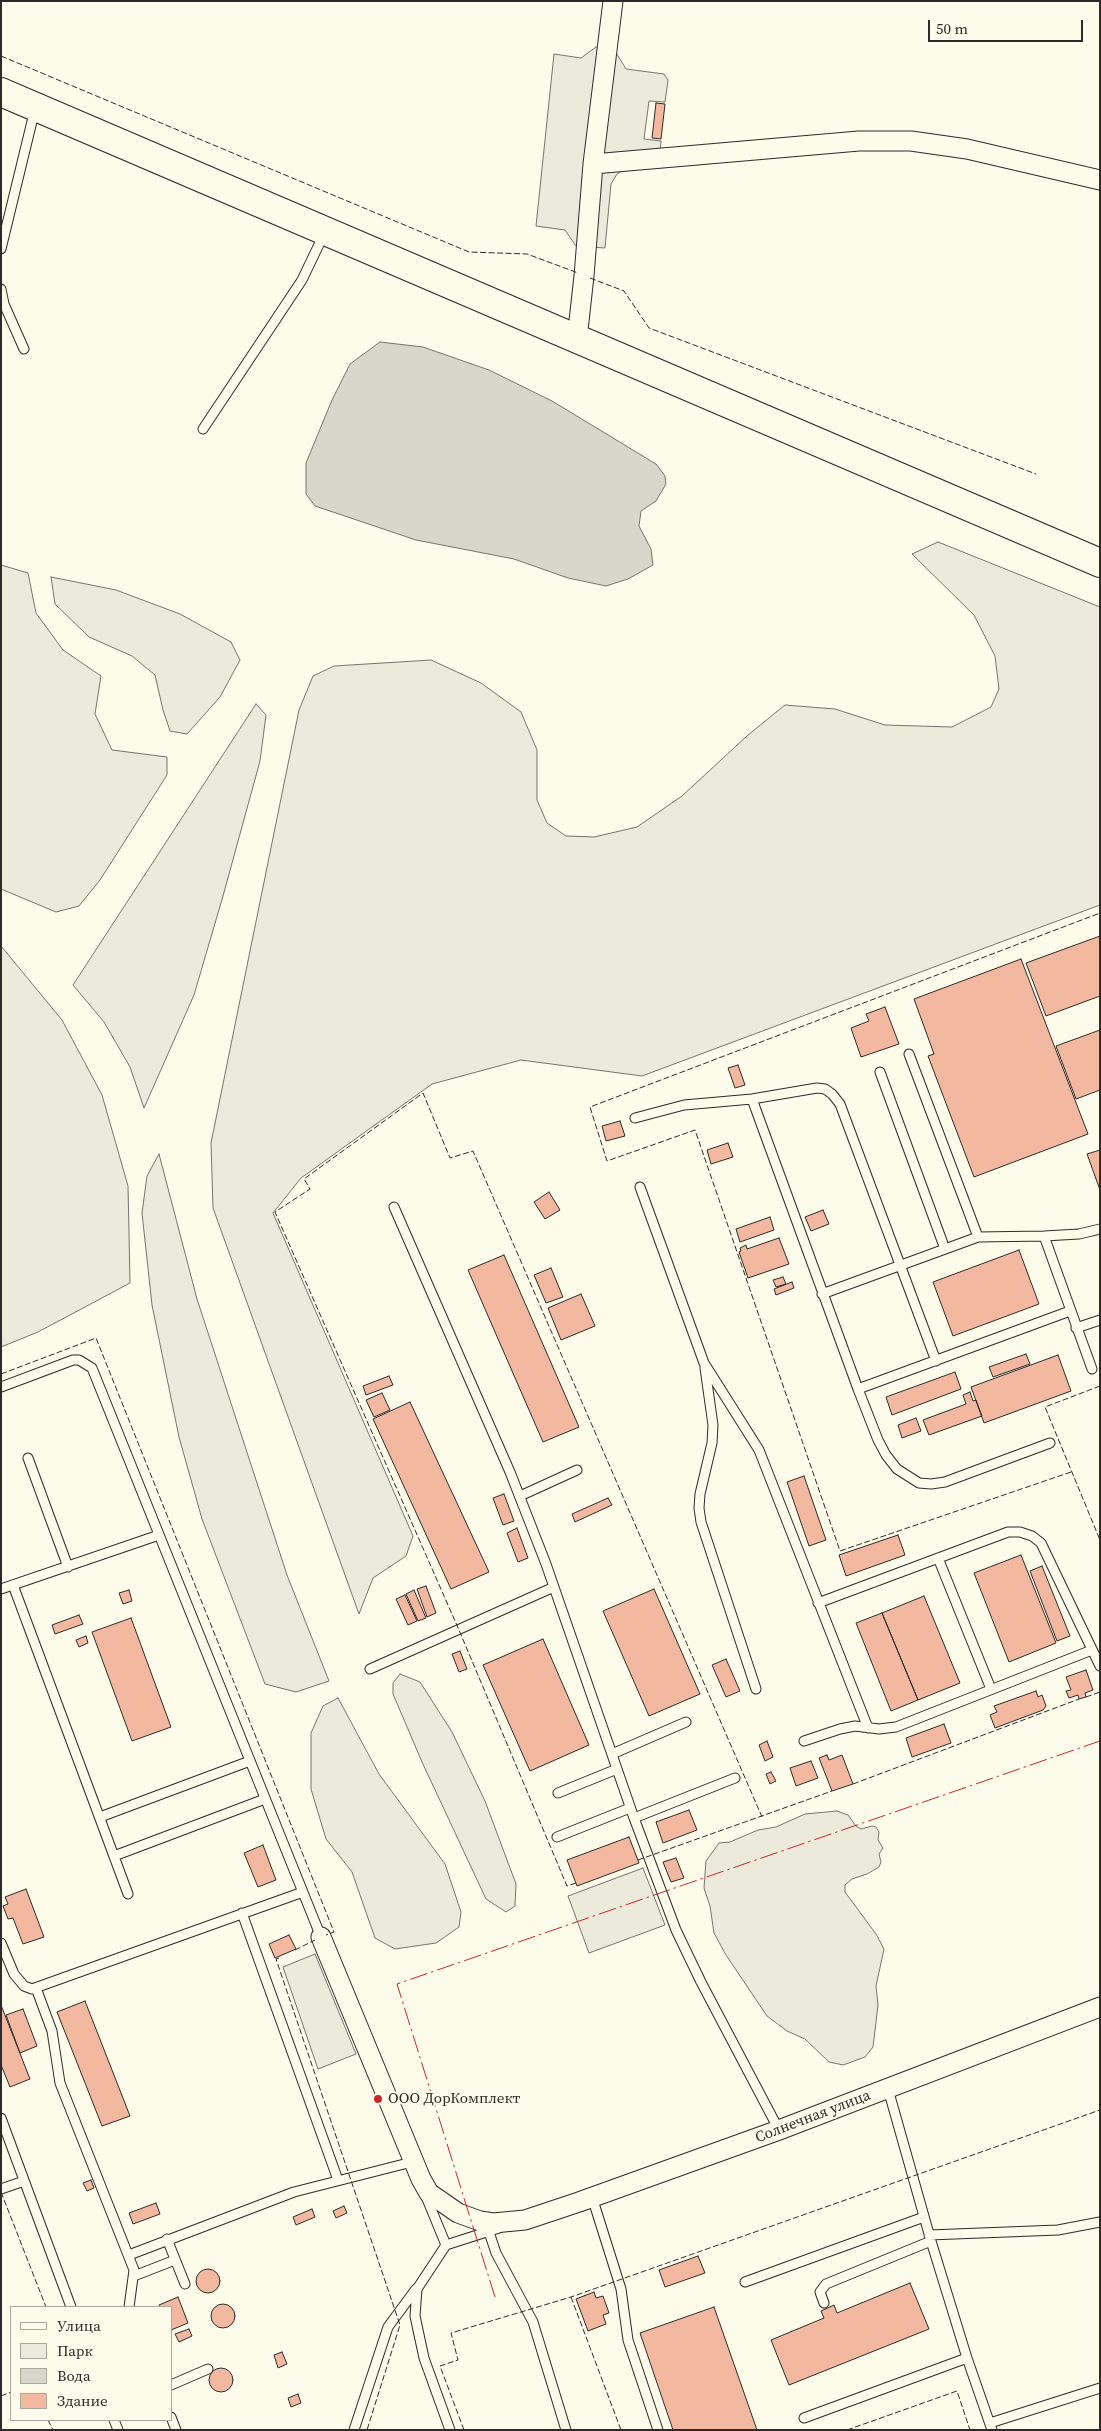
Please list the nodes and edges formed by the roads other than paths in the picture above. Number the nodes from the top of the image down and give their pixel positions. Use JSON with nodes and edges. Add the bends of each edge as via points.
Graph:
{"nodes":[{"id":1,"x":613,"y":1,"type":"edge"},
{"id":2,"x":1,"y":92,"type":"edge"},
{"id":3,"x":35,"y":107,"type":"junction"},
{"id":4,"x":593,"y":164,"type":"junction"},
{"id":5,"x":1100,"y":180,"type":"edge"},
{"id":6,"x":325,"y":232,"type":"junction"},
{"id":7,"x":1,"y":249,"type":"edge"},
{"id":8,"x":1,"y":289,"type":"edge"},
{"id":9,"x":576,"y":339,"type":"junction"},
{"id":10,"x":24,"y":349,"type":"dead end"},
{"id":11,"x":203,"y":429,"type":"dead end"},
{"id":12,"x":1100,"y":563,"type":"edge"},
{"id":13,"x":909,"y":1054,"type":"dead end"},
{"id":14,"x":880,"y":1072,"type":"dead end"},
{"id":15,"x":752,"y":1099,"type":"junction"},
{"id":16,"x":635,"y":1118,"type":"dead end"},
{"id":17,"x":640,"y":1187,"type":"dead end"},
{"id":18,"x":394,"y":1206,"type":"dead end"},
{"id":19,"x":1100,"y":1229,"type":"edge"},
{"id":20,"x":1044,"y":1236,"type":"junction"},
{"id":21,"x":978,"y":1237,"type":"junction"},
{"id":22,"x":945,"y":1249,"type":"junction"},
{"id":23,"x":901,"y":1265,"type":"junction"},
{"id":24,"x":822,"y":1294,"type":"junction"},
{"id":25,"x":1070,"y":1312,"type":"junction"},
{"id":26,"x":1100,"y":1320,"type":"edge"},
{"id":27,"x":1076,"y":1328,"type":"junction"},
{"id":28,"x":936,"y":1361,"type":"junction"},
{"id":29,"x":704,"y":1362,"type":"junction"},
{"id":30,"x":1092,"y":1369,"type":"dead end"},
{"id":31,"x":1,"y":1387,"type":"edge"},
{"id":32,"x":858,"y":1390,"type":"junction"},
{"id":33,"x":1050,"y":1443,"type":"dead end"},
{"id":34,"x":28,"y":1458,"type":"dead end"},
{"id":35,"x":577,"y":1470,"type":"dead end"},
{"id":36,"x":520,"y":1496,"type":"junction"},
{"id":37,"x":159,"y":1535,"type":"junction"},
{"id":38,"x":938,"y":1558,"type":"junction"},
{"id":39,"x":68,"y":1567,"type":"junction"},
{"id":40,"x":13,"y":1585,"type":"junction"},
{"id":41,"x":554,"y":1587,"type":"junction"},
{"id":42,"x":1,"y":1589,"type":"edge"},
{"id":43,"x":818,"y":1603,"type":"junction"},
{"id":44,"x":1092,"y":1650,"type":"junction"},
{"id":45,"x":1100,"y":1666,"type":"edge"},
{"id":46,"x":370,"y":1669,"type":"dead end"},
{"id":47,"x":756,"y":1689,"type":"dead end"},
{"id":48,"x":991,"y":1689,"type":"junction"},
{"id":49,"x":686,"y":1722,"type":"dead end"},
{"id":50,"x":868,"y":1728,"type":"junction"},
{"id":51,"x":804,"y":1742,"type":"dead end"},
{"id":52,"x":612,"y":1754,"type":"junction"},
{"id":53,"x":250,"y":1761,"type":"junction"},
{"id":54,"x":617,"y":1769,"type":"junction"},
{"id":55,"x":735,"y":1778,"type":"dead end"},
{"id":56,"x":558,"y":1793,"type":"dead end"},
{"id":57,"x":265,"y":1799,"type":"junction"},
{"id":58,"x":630,"y":1808,"type":"junction"},
{"id":59,"x":100,"y":1817,"type":"junction"},
{"id":60,"x":634,"y":1818,"type":"junction"},
{"id":61,"x":556,"y":1837,"type":"dead end"},
{"id":62,"x":114,"y":1856,"type":"junction"},
{"id":63,"x":303,"y":1892,"type":"junction"},
{"id":64,"x":128,"y":1894,"type":"dead end"},
{"id":65,"x":242,"y":1913,"type":"junction"},
{"id":66,"x":321,"y":1937,"type":"joint"},
{"id":67,"x":1,"y":1943,"type":"edge"},
{"id":68,"x":36,"y":1988,"type":"junction"},
{"id":69,"x":1100,"y":2007,"type":"edge"},
{"id":70,"x":888,"y":2089,"type":"junction"},
{"id":71,"x":1,"y":2118,"type":"edge"},
{"id":72,"x":779,"y":2130,"type":"junction"},
{"id":73,"x":412,"y":2162,"type":"junction"},
{"id":74,"x":338,"y":2180,"type":"junction"},
{"id":75,"x":24,"y":2181,"type":"junction"},
{"id":76,"x":1,"y":2190,"type":"edge"},
{"id":77,"x":592,"y":2197,"type":"junction"},
{"id":78,"x":924,"y":2217,"type":"junction"},
{"id":79,"x":1100,"y":2222,"type":"edge"},
{"id":80,"x":487,"y":2226,"type":"junction"},
{"id":81,"x":930,"y":2238,"type":"junction"},
{"id":82,"x":168,"y":2239,"type":"junction"},
{"id":83,"x":446,"y":2245,"type":"junction"},
{"id":84,"x":129,"y":2255,"type":"junction"},
{"id":85,"x":175,"y":2260,"type":"junction"},
{"id":86,"x":134,"y":2276,"type":"junction"},
{"id":87,"x":745,"y":2282,"type":"dead end"},
{"id":88,"x":185,"y":2284,"type":"dead end"},
{"id":89,"x":417,"y":2289,"type":"junction"},
{"id":90,"x":824,"y":2303,"type":"dead end"},
{"id":91,"x":71,"y":2306,"type":"edge"},
{"id":92,"x":129,"y":2306,"type":"edge"},
{"id":93,"x":967,"y":2358,"type":"junction"},
{"id":94,"x":208,"y":2369,"type":"dead end"},
{"id":95,"x":172,"y":2385,"type":"edge"},
{"id":96,"x":1100,"y":2388,"type":"edge"},
{"id":97,"x":804,"y":2418,"type":"dead end"},
{"id":98,"x":991,"y":2427,"type":"edge"},
{"id":99,"x":354,"y":2430,"type":"edge"},
{"id":100,"x":450,"y":2430,"type":"edge"},
{"id":101,"x":566,"y":2430,"type":"edge"},
{"id":102,"x":658,"y":2430,"type":"edge"}],
"edges":[{"from":1,"to":4,"type":"street"},
{"from":2,"to":3,"type":"main road"},
{"from":3,"to":6,"type":"main road"},
{"from":3,"to":7,"type":"lane"},
{"from":4,"to":5,"type":"street","via":[[859,141],[911,141],[967,149]]},
{"from":4,"to":9,"type":"street"},
{"from":6,"to":9,"type":"main road"},
{"from":6,"to":11,"type":"lane","via":[[302,280]]},
{"from":8,"to":10,"type":"lane","via":[[4,304]]},
{"from":9,"to":12,"type":"main road"},
{"from":13,"to":21,"type":"lane"},
{"from":14,"to":22,"type":"lane"},
{"from":15,"to":16,"type":"lane","via":[[684,1105]]},
{"from":15,"to":23,"type":"lane","via":[[817,1088],[832,1094],[840,1104]]},
{"from":15,"to":24,"type":"lane"},
{"from":17,"to":29,"type":"lane"},
{"from":18,"to":36,"type":"lane"},
{"from":19,"to":20,"type":"lane"},
{"from":20,"to":21,"type":"lane"},
{"from":20,"to":25,"type":"lane"},
{"from":21,"to":22,"type":"lane"},
{"from":22,"to":23,"type":"lane"},
{"from":23,"to":24,"type":"lane"},
{"from":23,"to":28,"type":"lane"},
{"from":24,"to":32,"type":"lane"},
{"from":25,"to":27,"type":"lane"},
{"from":25,"to":28,"type":"lane"},
{"from":26,"to":27,"type":"lane"},
{"from":27,"to":30,"type":"lane"},
{"from":28,"to":32,"type":"lane"},
{"from":29,"to":43,"type":"lane","via":[[759,1450]]},
{"from":29,"to":47,"type":"lane","via":[[713,1425],[700,1494],[700,1515]]},
{"from":31,"to":37,"type":"lane","via":[[73,1360],[92,1368]]},
{"from":32,"to":33,"type":"lane","via":[[886,1455],[902,1473],[919,1483],[945,1482]]},
{"from":34,"to":39,"type":"lane"},
{"from":35,"to":36,"type":"lane"},
{"from":36,"to":41,"type":"lane"},
{"from":37,"to":39,"type":"lane"},
{"from":37,"to":53,"type":"lane"},
{"from":38,"to":43,"type":"lane"},
{"from":38,"to":44,"type":"lane","via":[[1008,1532],[1032,1536],[1040,1543]]},
{"from":38,"to":48,"type":"lane"},
{"from":39,"to":40,"type":"lane"},
{"from":40,"to":42,"type":"lane"},
{"from":40,"to":59,"type":"lane"},
{"from":41,"to":46,"type":"lane"},
{"from":41,"to":52,"type":"lane"},
{"from":43,"to":50,"type":"lane"},
{"from":44,"to":45,"type":"lane"},
{"from":44,"to":48,"type":"lane"},
{"from":48,"to":50,"type":"lane","via":[[896,1727]]},
{"from":49,"to":52,"type":"lane"},
{"from":50,"to":51,"type":"lane","via":[[840,1728]]},
{"from":52,"to":54,"type":"lane"},
{"from":53,"to":57,"type":"lane"},
{"from":53,"to":59,"type":"lane"},
{"from":54,"to":56,"type":"lane"},
{"from":54,"to":58,"type":"lane"},
{"from":55,"to":60,"type":"lane"},
{"from":57,"to":62,"type":"lane"},
{"from":57,"to":63,"type":"lane"},
{"from":58,"to":60,"type":"lane"},
{"from":58,"to":61,"type":"lane"},
{"from":59,"to":62,"type":"lane"},
{"from":60,"to":72,"type":"lane","via":[[689,1958]]},
{"from":62,"to":64,"type":"lane"},
{"from":63,"to":65,"type":"lane"},
{"from":63,"to":66,"type":"lane"},
{"from":65,"to":68,"type":"lane"},
{"from":65,"to":74,"type":"lane"},
{"from":66,"to":73,"type":"street"},
{"from":67,"to":68,"type":"lane","via":[[19,1981],[29,1988]]},
{"from":68,"to":84,"type":"lane","via":[[52,2031],[60,2083]]},
{"from":69,"to":70,"type":"street","name":"Солнечная улица"},
{"from":70,"to":72,"type":"street","name":"Солнечная улица"},
{"from":70,"to":78,"type":"lane"},
{"from":71,"to":75,"type":"lane"},
{"from":72,"to":77,"type":"street","name":"Солнечная улица"},
{"from":73,"to":74,"type":"lane"},
{"from":73,"to":80,"type":"street","via":[[429,2193],[458,2213]]},
{"from":73,"to":83,"type":"lane"},
{"from":74,"to":82,"type":"lane","via":[[294,2192]]},
{"from":75,"to":76,"type":"lane"},
{"from":75,"to":91,"type":"lane"},
{"from":77,"to":80,"type":"street","name":"Солнечная улица","via":[[525,2220]]},
{"from":77,"to":102,"type":"lane","via":[[622,2289],[628,2340]]},
{"from":78,"to":81,"type":"lane"},
{"from":78,"to":87,"type":"lane"},
{"from":79,"to":81,"type":"lane","via":[[1058,2230]]},
{"from":80,"to":83,"type":"lane"},
{"from":80,"to":101,"type":"lane","via":[[496,2254],[533,2322]]},
{"from":81,"to":90,"type":"lane","via":[[826,2284],[820,2292]]},
{"from":81,"to":93,"type":"lane"},
{"from":82,"to":84,"type":"lane"},
{"from":82,"to":85,"type":"lane"},
{"from":83,"to":89,"type":"lane"},
{"from":84,"to":86,"type":"lane"},
{"from":85,"to":86,"type":"lane"},
{"from":85,"to":88,"type":"lane"},
{"from":86,"to":92,"type":"lane"},
{"from":89,"to":99,"type":"lane","via":[[388,2327]]},
{"from":89,"to":100,"type":"lane","via":[[415,2316],[424,2358]]},
{"from":93,"to":97,"type":"lane"},
{"from":93,"to":98,"type":"lane"},
{"from":94,"to":95,"type":"lane"},
{"from":96,"to":98,"type":"lane"}]}
